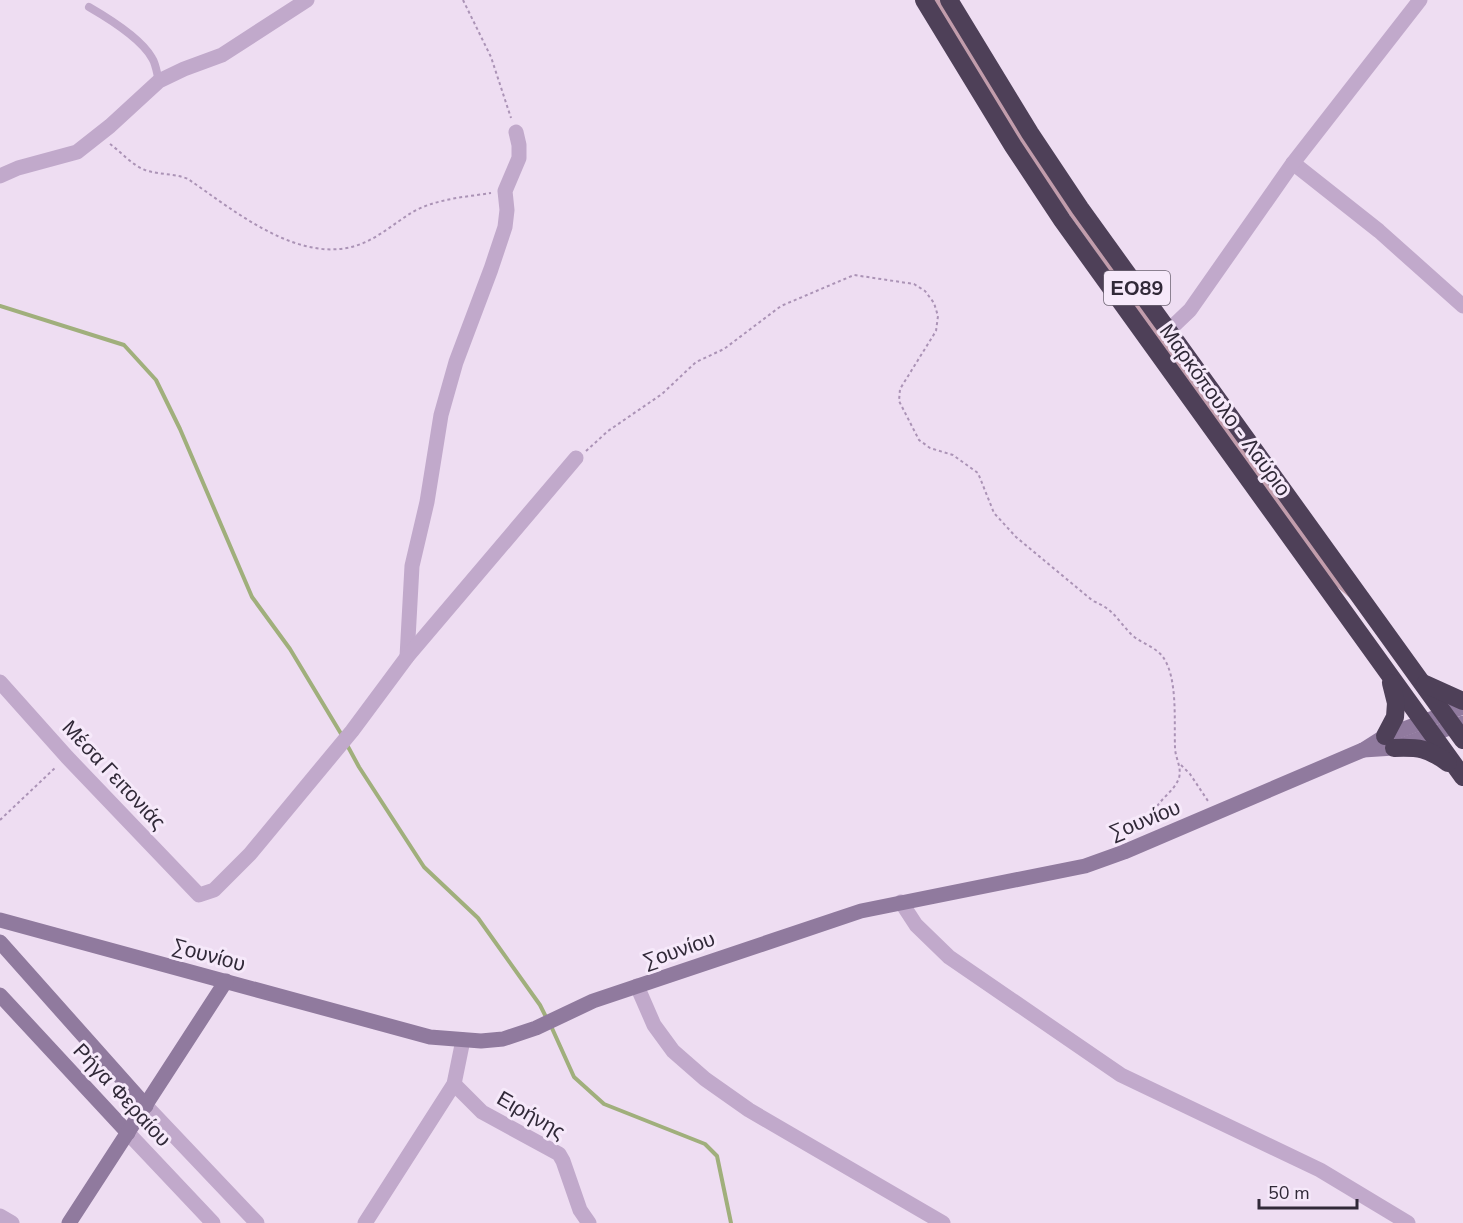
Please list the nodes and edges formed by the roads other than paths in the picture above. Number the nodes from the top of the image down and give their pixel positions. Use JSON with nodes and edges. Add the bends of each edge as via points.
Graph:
{"nodes":[{"id":1,"x":307,"y":0,"type":"edge"},
{"id":2,"x":924,"y":0,"type":"edge"},
{"id":3,"x":949,"y":0,"type":"edge"},
{"id":4,"x":1415,"y":2,"type":"edge"},
{"id":5,"x":89,"y":7,"type":"dead end"},
{"id":6,"x":159,"y":81,"type":"junction"},
{"id":7,"x":516,"y":132,"type":"road end"},
{"id":8,"x":1293,"y":163,"type":"junction"},
{"id":9,"x":0,"y":176,"type":"edge"},
{"id":10,"x":1463,"y":306,"type":"edge"},
{"id":11,"x":1168,"y":331,"type":"junction"},
{"id":12,"x":576,"y":458,"type":"road end"},
{"id":13,"x":407,"y":657,"type":"junction"},
{"id":14,"x":1388,"y":675,"type":"junction"},
{"id":15,"x":0,"y":682,"type":"edge"},
{"id":16,"x":1421,"y":682,"type":"junction"},
{"id":17,"x":1463,"y":701,"type":"edge"},
{"id":18,"x":1463,"y":707,"type":"edge"},
{"id":19,"x":1456,"y":726,"type":"edge"},
{"id":20,"x":1427,"y":728,"type":"junction"},
{"id":21,"x":1389,"y":742,"type":"junction"},
{"id":22,"x":1461,"y":774,"type":"edge"},
{"id":23,"x":900,"y":902,"type":"junction"},
{"id":24,"x":0,"y":920,"type":"edge"},
{"id":25,"x":0,"y":942,"type":"edge"},
{"id":26,"x":226,"y":981,"type":"junction"},
{"id":27,"x":637,"y":986,"type":"junction"},
{"id":28,"x":1,"y":998,"type":"edge"},
{"id":29,"x":463,"y":1040,"type":"junction"},
{"id":30,"x":453,"y":1084,"type":"junction"},
{"id":31,"x":146,"y":1106,"type":"junction"},
{"id":32,"x":128,"y":1133,"type":"junction"},
{"id":33,"x":0,"y":1216,"type":"edge"},
{"id":34,"x":12,"y":1223,"type":"edge"},
{"id":35,"x":69,"y":1223,"type":"edge"},
{"id":36,"x":213,"y":1223,"type":"edge"},
{"id":37,"x":258,"y":1223,"type":"edge"},
{"id":38,"x":365,"y":1223,"type":"edge"},
{"id":39,"x":589,"y":1223,"type":"edge"},
{"id":40,"x":943,"y":1223,"type":"edge"},
{"id":41,"x":1408,"y":1223,"type":"edge"}],
"edges":[{"from":1,"to":6,"type":"street","via":[[222,55]]},
{"from":2,"to":14,"type":"highway","name":"Μαρκόπουλο - Λαύριο","number":"ΕΟ89","via":[[1062,220]]},
{"from":3,"to":11,"type":"highway","name":"Μαρκόπουλο - Λαύριο","number":"ΕΟ89","via":[[1030,133]]},
{"from":4,"to":8,"type":"street"},
{"from":5,"to":6,"type":"lane","via":[[142,46],[152,58]]},
{"from":6,"to":9,"type":"street","via":[[77,152]]},
{"from":7,"to":13,"type":"street","via":[[519,158],[505,191],[505,227],[441,415],[412,566]]},
{"from":8,"to":10,"type":"street","via":[[1379,231]]},
{"from":8,"to":11,"type":"street","via":[[1190,310]]},
{"from":11,"to":16,"type":"highway","name":"Μαρκόπουλο - Λαύριο","number":"ΕΟ89"},
{"from":12,"to":13,"type":"street"},
{"from":13,"to":15,"type":"street","name":"Μέσα Γειτονιάς","via":[[250,854],[214,890],[199,895]]},
{"from":14,"to":20,"type":"highway","name":"Μαρκόπουλο - Λαύριο","number":"ΕΟ89"},
{"from":14,"to":21,"type":"highway","via":[[1396,703]]},
{"from":16,"to":17,"type":"highway"},
{"from":16,"to":19,"type":"highway","name":"Μαρκόπουλο - Λαύριο","number":"ΕΟ89"},
{"from":18,"to":19,"type":"main road","name":"Σουνίου"},
{"from":19,"to":20,"type":"main road","name":"Σουνίου"},
{"from":20,"to":21,"type":"main road","name":"Σουνίου"},
{"from":20,"to":22,"type":"highway","name":"Μαρκόπουλο - Λαύριο","number":"ΕΟ89"},
{"from":21,"to":22,"type":"highway","via":[[1433,752]]},
{"from":21,"to":23,"type":"main road","name":"Σουνίου","via":[[1085,866]]},
{"from":23,"to":27,"type":"main road","name":"Σουνίου","via":[[803,929]]},
{"from":23,"to":41,"type":"street","via":[[916,925],[949,957],[1121,1075],[1320,1170]]},
{"from":24,"to":26,"type":"main road","name":"Σουνίου"},
{"from":25,"to":31,"type":"main road","name":"Ρήγα Φεραίου"},
{"from":26,"to":29,"type":"main road","name":"Σουνίου","via":[[429,1037]]},
{"from":26,"to":31,"type":"main road"},
{"from":27,"to":29,"type":"main road","name":"Σουνίου","via":[[503,1039]]},
{"from":27,"to":40,"type":"street","via":[[654,1025],[673,1051],[705,1079],[749,1110]]},
{"from":28,"to":32,"type":"main road","name":"Ρήγα Φεραίου"},
{"from":29,"to":30,"type":"street"},
{"from":30,"to":38,"type":"street"},
{"from":30,"to":39,"type":"street","name":"Ειρήνης","via":[[482,1112],[559,1155]]},
{"from":31,"to":32,"type":"main road"},
{"from":31,"to":37,"type":"street"},
{"from":32,"to":35,"type":"main road"},
{"from":32,"to":36,"type":"street","name":"Ρήγα Φεραίου"},
{"from":33,"to":34,"type":"street"}]}
